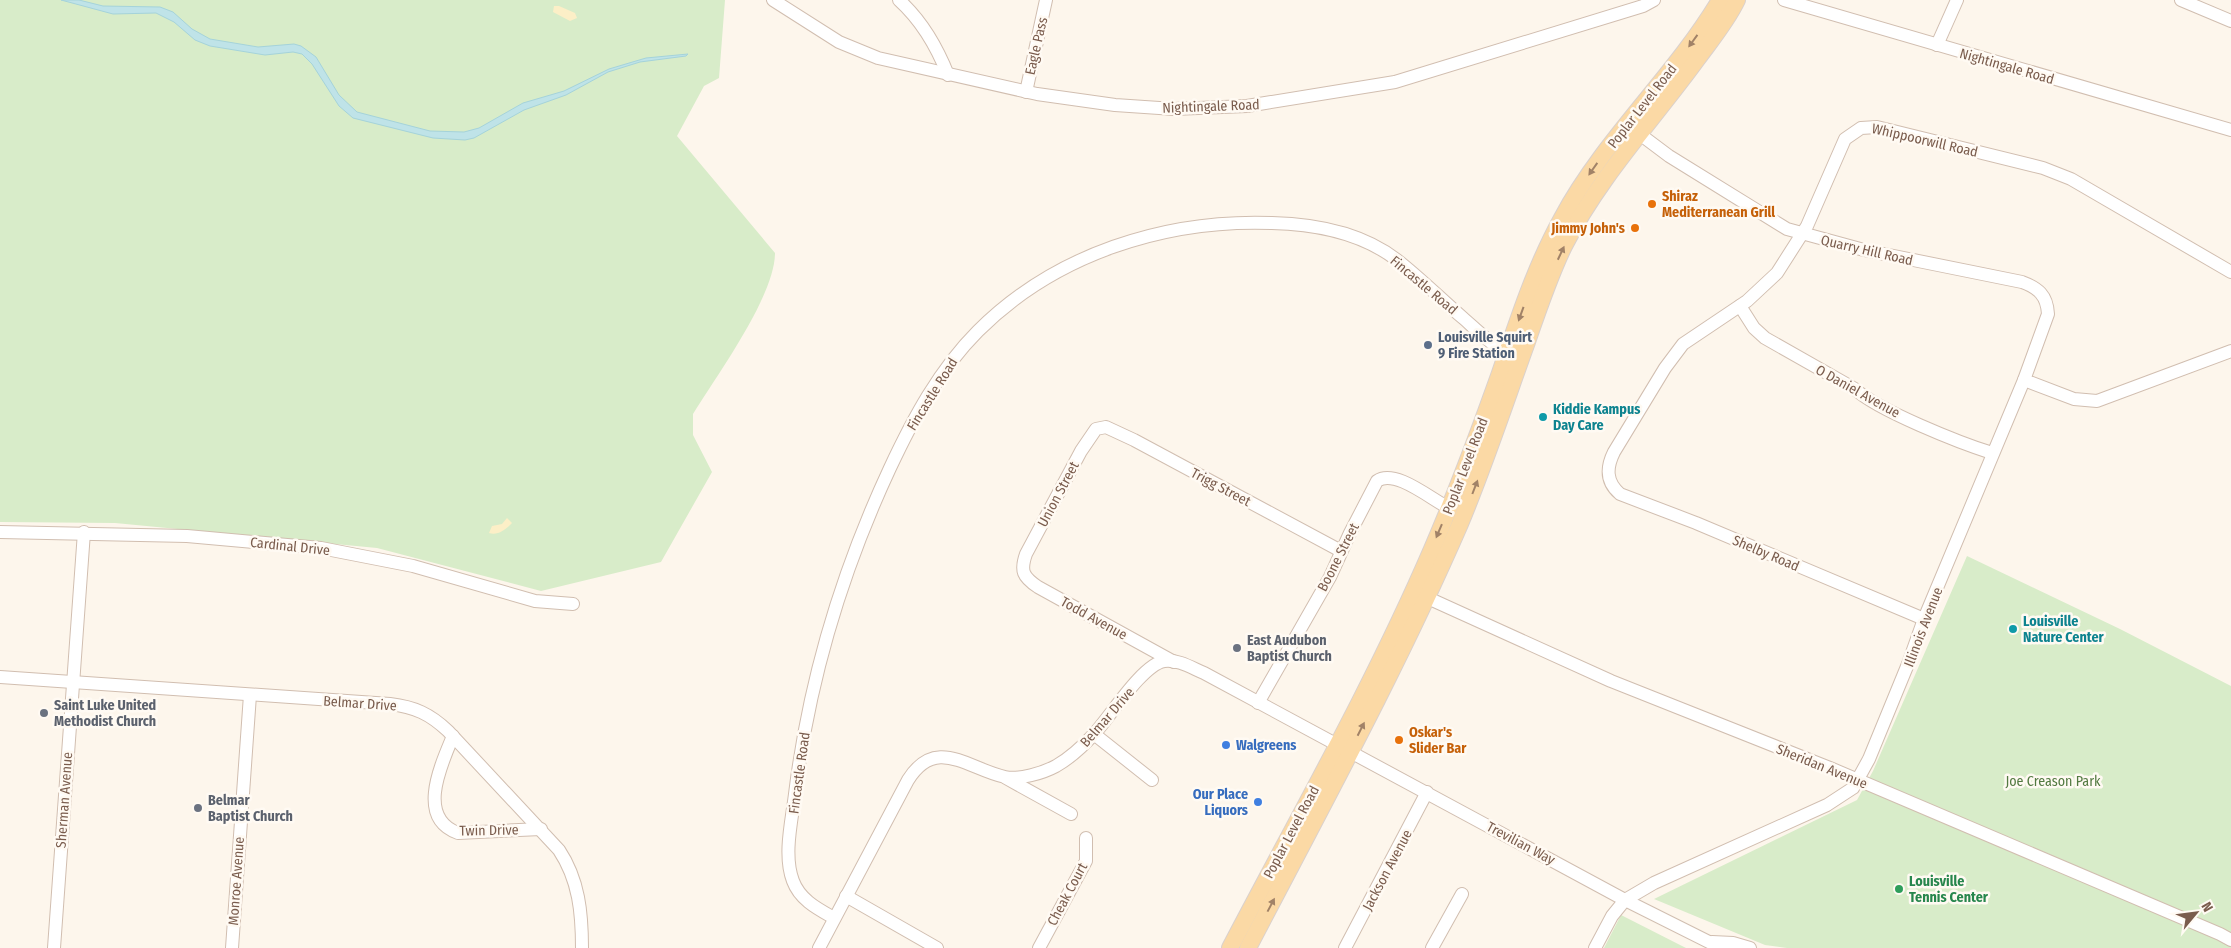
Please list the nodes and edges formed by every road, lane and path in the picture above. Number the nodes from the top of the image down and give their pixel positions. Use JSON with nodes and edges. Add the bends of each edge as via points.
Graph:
{"nodes":[{"id":1,"x":773,"y":0,"type":"edge"},
{"id":2,"x":899,"y":0,"type":"edge"},
{"id":3,"x":1046,"y":0,"type":"edge"},
{"id":4,"x":1654,"y":0,"type":"edge"},
{"id":5,"x":1720,"y":0,"type":"edge"},
{"id":6,"x":1737,"y":0,"type":"edge"},
{"id":7,"x":1784,"y":0,"type":"edge"},
{"id":8,"x":1957,"y":0,"type":"edge"},
{"id":9,"x":2181,"y":0,"type":"edge"},
{"id":10,"x":2231,"y":21,"type":"edge"},
{"id":11,"x":1937,"y":45,"type":"junction"},
{"id":12,"x":948,"y":75,"type":"junction"},
{"id":13,"x":1026,"y":92,"type":"junction"},
{"id":14,"x":1633,"y":129,"type":"junction"},
{"id":15,"x":2231,"y":130,"type":"edge"},
{"id":16,"x":1801,"y":233,"type":"junction"},
{"id":17,"x":2231,"y":272,"type":"edge"},
{"id":18,"x":1740,"y":306,"type":"junction"},
{"id":19,"x":2231,"y":351,"type":"edge"},
{"id":20,"x":1513,"y":355,"type":"junction"},
{"id":21,"x":2024,"y":380,"type":"junction"},
{"id":22,"x":1100,"y":427,"type":"joint"},
{"id":23,"x":1992,"y":453,"type":"junction"},
{"id":24,"x":1611,"y":484,"type":"joint"},
{"id":25,"x":1449,"y":508,"type":"junction"},
{"id":26,"x":0,"y":532,"type":"edge"},
{"id":27,"x":84,"y":532,"type":"junction"},
{"id":28,"x":1341,"y":551,"type":"junction"},
{"id":29,"x":1022,"y":567,"type":"joint"},
{"id":30,"x":1419,"y":595,"type":"junction"},
{"id":31,"x":573,"y":604,"type":"dead end"},
{"id":32,"x":1924,"y":619,"type":"junction"},
{"id":33,"x":1174,"y":662,"type":"junction"},
{"id":34,"x":0,"y":677,"type":"edge"},
{"id":35,"x":72,"y":682,"type":"junction"},
{"id":36,"x":250,"y":695,"type":"junction"},
{"id":37,"x":1258,"y":703,"type":"junction"},
{"id":38,"x":1094,"y":734,"type":"junction"},
{"id":39,"x":453,"y":736,"type":"junction"},
{"id":40,"x":1343,"y":748,"type":"junction"},
{"id":41,"x":1006,"y":778,"type":"junction"},
{"id":42,"x":1152,"y":780,"type":"dead end"},
{"id":43,"x":1858,"y":780,"type":"junction"},
{"id":44,"x":1427,"y":792,"type":"junction"},
{"id":45,"x":1071,"y":814,"type":"dead end"},
{"id":46,"x":541,"y":829,"type":"junction"},
{"id":47,"x":1086,"y":838,"type":"dead end"},
{"id":48,"x":1462,"y":894,"type":"dead end"},
{"id":49,"x":846,"y":896,"type":"junction"},
{"id":50,"x":1625,"y":900,"type":"junction"},
{"id":51,"x":834,"y":918,"type":"junction"},
{"id":52,"x":2231,"y":940,"type":"edge"},
{"id":53,"x":1708,"y":945,"type":"edge"},
{"id":54,"x":54,"y":948,"type":"edge"},
{"id":55,"x":232,"y":948,"type":"edge"},
{"id":56,"x":582,"y":948,"type":"edge"},
{"id":57,"x":819,"y":948,"type":"edge"},
{"id":58,"x":937,"y":948,"type":"edge"},
{"id":59,"x":1039,"y":948,"type":"edge"},
{"id":60,"x":1230,"y":948,"type":"edge"},
{"id":61,"x":1248,"y":948,"type":"edge"},
{"id":62,"x":1346,"y":948,"type":"edge"},
{"id":63,"x":1432,"y":948,"type":"edge"},
{"id":64,"x":1595,"y":948,"type":"edge"},
{"id":65,"x":1720,"y":948,"type":"edge"},
{"id":66,"x":1750,"y":948,"type":"edge"}],
"edges":[{"from":1,"to":12,"type":"street","name":"Nightingale Road","via":[[811,26],[863,53]]},
{"from":2,"to":12,"type":"street","via":[[936,47]]},
{"from":3,"to":13,"type":"street","name":"Eagle Pass"},
{"from":4,"to":13,"type":"street","name":"Nightingale Road","via":[[1414,78],[1267,104],[1174,109],[1115,105]]},
{"from":5,"to":14,"type":"main road","name":"Poplar Level Road","one_way":true},
{"from":6,"to":14,"type":"main road","name":"Poplar Level Road","via":[[1696,60]]},
{"from":7,"to":11,"type":"street","name":"Nightingale Road"},
{"from":8,"to":11,"type":"street"},
{"from":9,"to":10,"type":"street"},
{"from":11,"to":15,"type":"street","name":"Nightingale Road"},
{"from":12,"to":13,"type":"street","name":"Nightingale Road"},
{"from":14,"to":16,"type":"street","name":"Quarry Hill Road","via":[[1669,156],[1773,222]]},
{"from":14,"to":20,"type":"main road","name":"Poplar Level Road","via":[[1578,191],[1556,229],[1530,287]]},
{"from":16,"to":17,"type":"street","name":"Whippoorwill Road","via":[[1845,139],[1861,128],[1877,128],[2058,174]]},
{"from":16,"to":18,"type":"street","name":"Whippoorwill Road","via":[[1777,273]]},
{"from":16,"to":21,"type":"street","name":"Quarry Hill Road","via":[[2032,286],[2045,298],[2048,314]]},
{"from":18,"to":23,"type":"street","name":"O Daniel Avenue","via":[[1754,328],[1765,338],[1862,396]]},
{"from":18,"to":24,"type":"street","name":"Whippoorwill Road","via":[[1694,335],[1674,354],[1610,460],[1608,475]]},
{"from":19,"to":21,"type":"street","via":[[2098,401],[2074,399]]},
{"from":20,"to":25,"type":"main road","name":"Poplar Level Road"},
{"from":30,"to":20,"type":"main road","name":"Poplar Level Road","one_way":true,"via":[[1472,494]]},
{"from":20,"to":51,"type":"street","name":"Fincastle Road","via":[[1442,300],[1395,258],[1350,236],[1290,224],[1216,224],[1151,234],[1071,264],[1010,303],[954,357],[910,428],[879,491],[852,558],[821,654],[798,774],[790,833],[790,870],[801,895]]},
{"from":21,"to":23,"type":"street","name":"Illinois Avenue"},
{"from":22,"to":28,"type":"street","name":"Trigg Street","via":[[1134,440]]},
{"from":22,"to":29,"type":"street","name":"Union Street","via":[[1092,432],[1081,451]]},
{"from":23,"to":32,"type":"street","name":"Illinois Avenue"},
{"from":24,"to":32,"type":"street","name":"Shelby Road","via":[[1620,494],[1652,508],[1696,523]]},
{"from":25,"to":28,"type":"street","name":"Boone Street","via":[[1398,479],[1381,478]]},
{"from":25,"to":30,"type":"main road","name":"Poplar Level Road","one_way":true},
{"from":26,"to":27,"type":"street","name":"Cardinal Drive"},
{"from":27,"to":31,"type":"street","name":"Cardinal Drive","via":[[187,536],[321,548],[413,566],[536,601]]},
{"from":27,"to":35,"type":"street","name":"Sherman Avenue"},
{"from":28,"to":37,"type":"street","name":"Boone Street","via":[[1330,577]]},
{"from":29,"to":33,"type":"street","name":"Todd Avenue","via":[[1024,577],[1038,587]]},
{"from":30,"to":40,"type":"main road","name":"Poplar Level Road"},
{"from":30,"to":43,"type":"street","name":"Sheridan Avenue","via":[[1611,681]]},
{"from":32,"to":43,"type":"street","name":"Illinois Avenue"},
{"from":33,"to":37,"type":"street"},
{"from":33,"to":38,"type":"street","name":"Belmar Drive","via":[[1162,662],[1150,669]]},
{"from":34,"to":35,"type":"street","name":"Belmar Drive"},
{"from":35,"to":36,"type":"street","name":"Belmar Drive"},
{"from":35,"to":54,"type":"street","name":"Sherman Avenue"},
{"from":36,"to":39,"type":"street","name":"Belmar Drive","via":[[411,707],[430,715]]},
{"from":36,"to":55,"type":"street","name":"Monroe Avenue"},
{"from":37,"to":40,"type":"street"},
{"from":38,"to":41,"type":"street","name":"Belmar Drive","via":[[1055,766],[1029,775]]},
{"from":38,"to":42,"type":"street"},
{"from":39,"to":46,"type":"street","name":"Belmar Drive"},
{"from":39,"to":46,"type":"street","name":"Twin Drive","via":[[434,792],[440,822],[458,833]]},
{"from":40,"to":44,"type":"street","name":"Trevilian Way"},
{"from":40,"to":60,"type":"main road","name":"Poplar Level Road"},
{"from":61,"to":40,"type":"main road","name":"Poplar Level Road","one_way":true},
{"from":41,"to":45,"type":"street"},
{"from":41,"to":49,"type":"street","name":"Belmar Drive","via":[[948,757],[937,757],[921,765],[908,780]]},
{"from":43,"to":50,"type":"street","name":"Illinois Avenue","via":[[1846,794],[1827,805],[1654,883]]},
{"from":43,"to":52,"type":"street","name":"Sheridan Avenue"},
{"from":44,"to":50,"type":"street","name":"Trevilian Way"},
{"from":44,"to":62,"type":"street","name":"Jackson Avenue"},
{"from":46,"to":56,"type":"street","name":"Belmar Drive","via":[[564,858],[575,882],[580,900]]},
{"from":47,"to":59,"type":"street","name":"Cheak Court","via":[[1086,861]]},
{"from":48,"to":63,"type":"street"},
{"from":49,"to":51,"type":"street","name":"Belmar Drive"},
{"from":49,"to":58,"type":"street"},
{"from":50,"to":53,"type":"street","name":"Trevilian Way"},
{"from":50,"to":64,"type":"street","name":"Illinois Avenue","via":[[1612,916]]},
{"from":51,"to":57,"type":"street","name":"Belmar Drive"},
{"from":53,"to":65,"type":"street","name":"Trevilian Way"},
{"from":53,"to":66,"type":"street","name":"Trevilian Way","via":[[1733,943]]}]}
